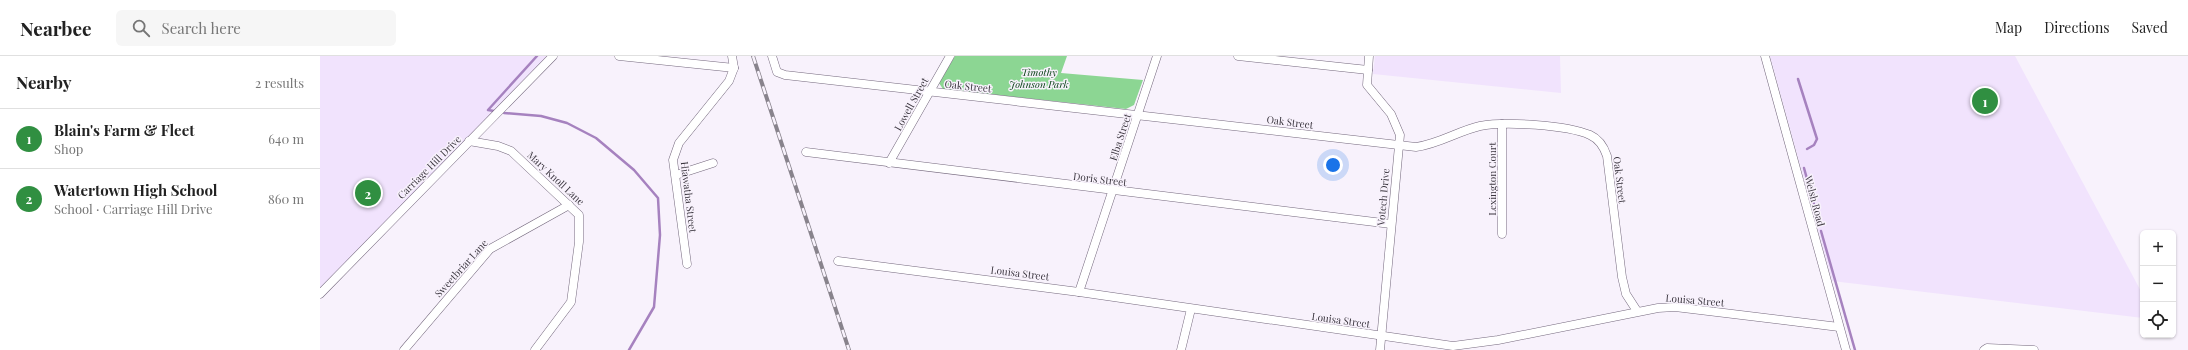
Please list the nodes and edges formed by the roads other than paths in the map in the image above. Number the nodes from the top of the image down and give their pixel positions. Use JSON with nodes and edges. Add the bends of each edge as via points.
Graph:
{"nodes":[{"id":1,"x":553,"y":56,"type":"edge"},
{"id":2,"x":619,"y":56,"type":"edge"},
{"id":3,"x":732,"y":56,"type":"edge"},
{"id":4,"x":772,"y":56,"type":"edge"},
{"id":5,"x":950,"y":56,"type":"edge"},
{"id":6,"x":1157,"y":56,"type":"edge"},
{"id":7,"x":1238,"y":56,"type":"edge"},
{"id":8,"x":1370,"y":56,"type":"edge"},
{"id":9,"x":1765,"y":56,"type":"edge"},
{"id":10,"x":734,"y":68,"type":"junction"},
{"id":11,"x":1368,"y":70,"type":"junction"},
{"id":12,"x":929,"y":92,"type":"junction"},
{"id":13,"x":1137,"y":115,"type":"junction"},
{"id":14,"x":1502,"y":124,"type":"junction"},
{"id":15,"x":469,"y":141,"type":"junction"},
{"id":16,"x":1397,"y":145,"type":"junction"},
{"id":17,"x":806,"y":152,"type":"dead end"},
{"id":18,"x":713,"y":163,"type":"dead end"},
{"id":19,"x":889,"y":163,"type":"junction"},
{"id":20,"x":676,"y":174,"type":"junction"},
{"id":21,"x":1112,"y":190,"type":"junction"},
{"id":22,"x":569,"y":205,"type":"junction"},
{"id":23,"x":1391,"y":224,"type":"junction"},
{"id":24,"x":1502,"y":234,"type":"dead end"},
{"id":25,"x":838,"y":261,"type":"dead end"},
{"id":26,"x":687,"y":264,"type":"dead end"},
{"id":27,"x":1079,"y":292,"type":"junction"},
{"id":28,"x":320,"y":294,"type":"edge"},
{"id":29,"x":1191,"y":309,"type":"junction"},
{"id":30,"x":1637,"y":311,"type":"junction"},
{"id":31,"x":1839,"y":327,"type":"junction"},
{"id":32,"x":1382,"y":337,"type":"junction"},
{"id":33,"x":404,"y":350,"type":"edge"},
{"id":34,"x":535,"y":350,"type":"edge"},
{"id":35,"x":1181,"y":350,"type":"edge"},
{"id":36,"x":1380,"y":350,"type":"edge"},
{"id":37,"x":1846,"y":350,"type":"edge"},
{"id":38,"x":1984,"y":350,"type":"edge"},
{"id":39,"x":2034,"y":350,"type":"edge"}],
"edges":[{"from":1,"to":15,"type":"street","name":"Carriage Hill Drive"},
{"from":2,"to":10,"type":"street"},
{"from":3,"to":10,"type":"street"},
{"from":4,"to":12,"type":"street","name":"Oak Street","via":[[777,72]]},
{"from":5,"to":12,"type":"street","name":"Lowell Street"},
{"from":6,"to":13,"type":"street","name":"Elba Street"},
{"from":7,"to":11,"type":"street"},
{"from":8,"to":11,"type":"street","name":"Votech Drive"},
{"from":9,"to":31,"type":"street","name":"Welsh Road"},
{"from":10,"to":20,"type":"street","name":"Hiawatha Street","via":[[729,81],[679,144],[673,160]]},
{"from":11,"to":16,"type":"street","name":"Votech Drive","via":[[1367,85],[1396,119],[1400,135]]},
{"from":12,"to":13,"type":"street","name":"Oak Street"},
{"from":12,"to":19,"type":"street","name":"Lowell Street"},
{"from":13,"to":16,"type":"street","name":"Oak Street"},
{"from":13,"to":21,"type":"street","name":"Elba Street"},
{"from":14,"to":16,"type":"street","name":"Oak Street","via":[[1481,126],[1426,146]]},
{"from":14,"to":24,"type":"street","name":"Lexington Court"},
{"from":14,"to":30,"type":"street","name":"Oak Street","via":[[1583,133],[1602,144],[1610,170],[1624,287]]},
{"from":15,"to":22,"type":"street","name":"Mary Knoll Lane","via":[[511,151]]},
{"from":15,"to":28,"type":"street","name":"Carriage Hill Drive"},
{"from":16,"to":23,"type":"street","name":"Votech Drive"},
{"from":17,"to":19,"type":"street","name":"Doris Street"},
{"from":18,"to":20,"type":"street"},
{"from":19,"to":21,"type":"street","name":"Doris Street"},
{"from":20,"to":26,"type":"street","name":"Hiawatha Street"},
{"from":21,"to":23,"type":"street","name":"Doris Street"},
{"from":21,"to":27,"type":"street","name":"Elba Street"},
{"from":22,"to":33,"type":"street","name":"Sweetbriar Lane","via":[[490,249]]},
{"from":22,"to":34,"type":"street","name":"Mary Knoll Lane","via":[[577,212],[580,220],[573,294],[564,312]]},
{"from":23,"to":32,"type":"street","name":"Votech Drive"},
{"from":25,"to":27,"type":"street","name":"Louisa Street"},
{"from":27,"to":29,"type":"street","name":"Louisa Street"},
{"from":29,"to":32,"type":"street","name":"Louisa Street"},
{"from":29,"to":35,"type":"street"},
{"from":30,"to":31,"type":"street","name":"Louisa Street","via":[[1674,307]]},
{"from":30,"to":32,"type":"street","name":"Louisa Street","via":[[1473,345],[1434,344]]},
{"from":31,"to":37,"type":"street","name":"Welsh Road"},
{"from":32,"to":36,"type":"street","name":"Votech Drive"},
{"from":38,"to":39,"type":"street"}]}
